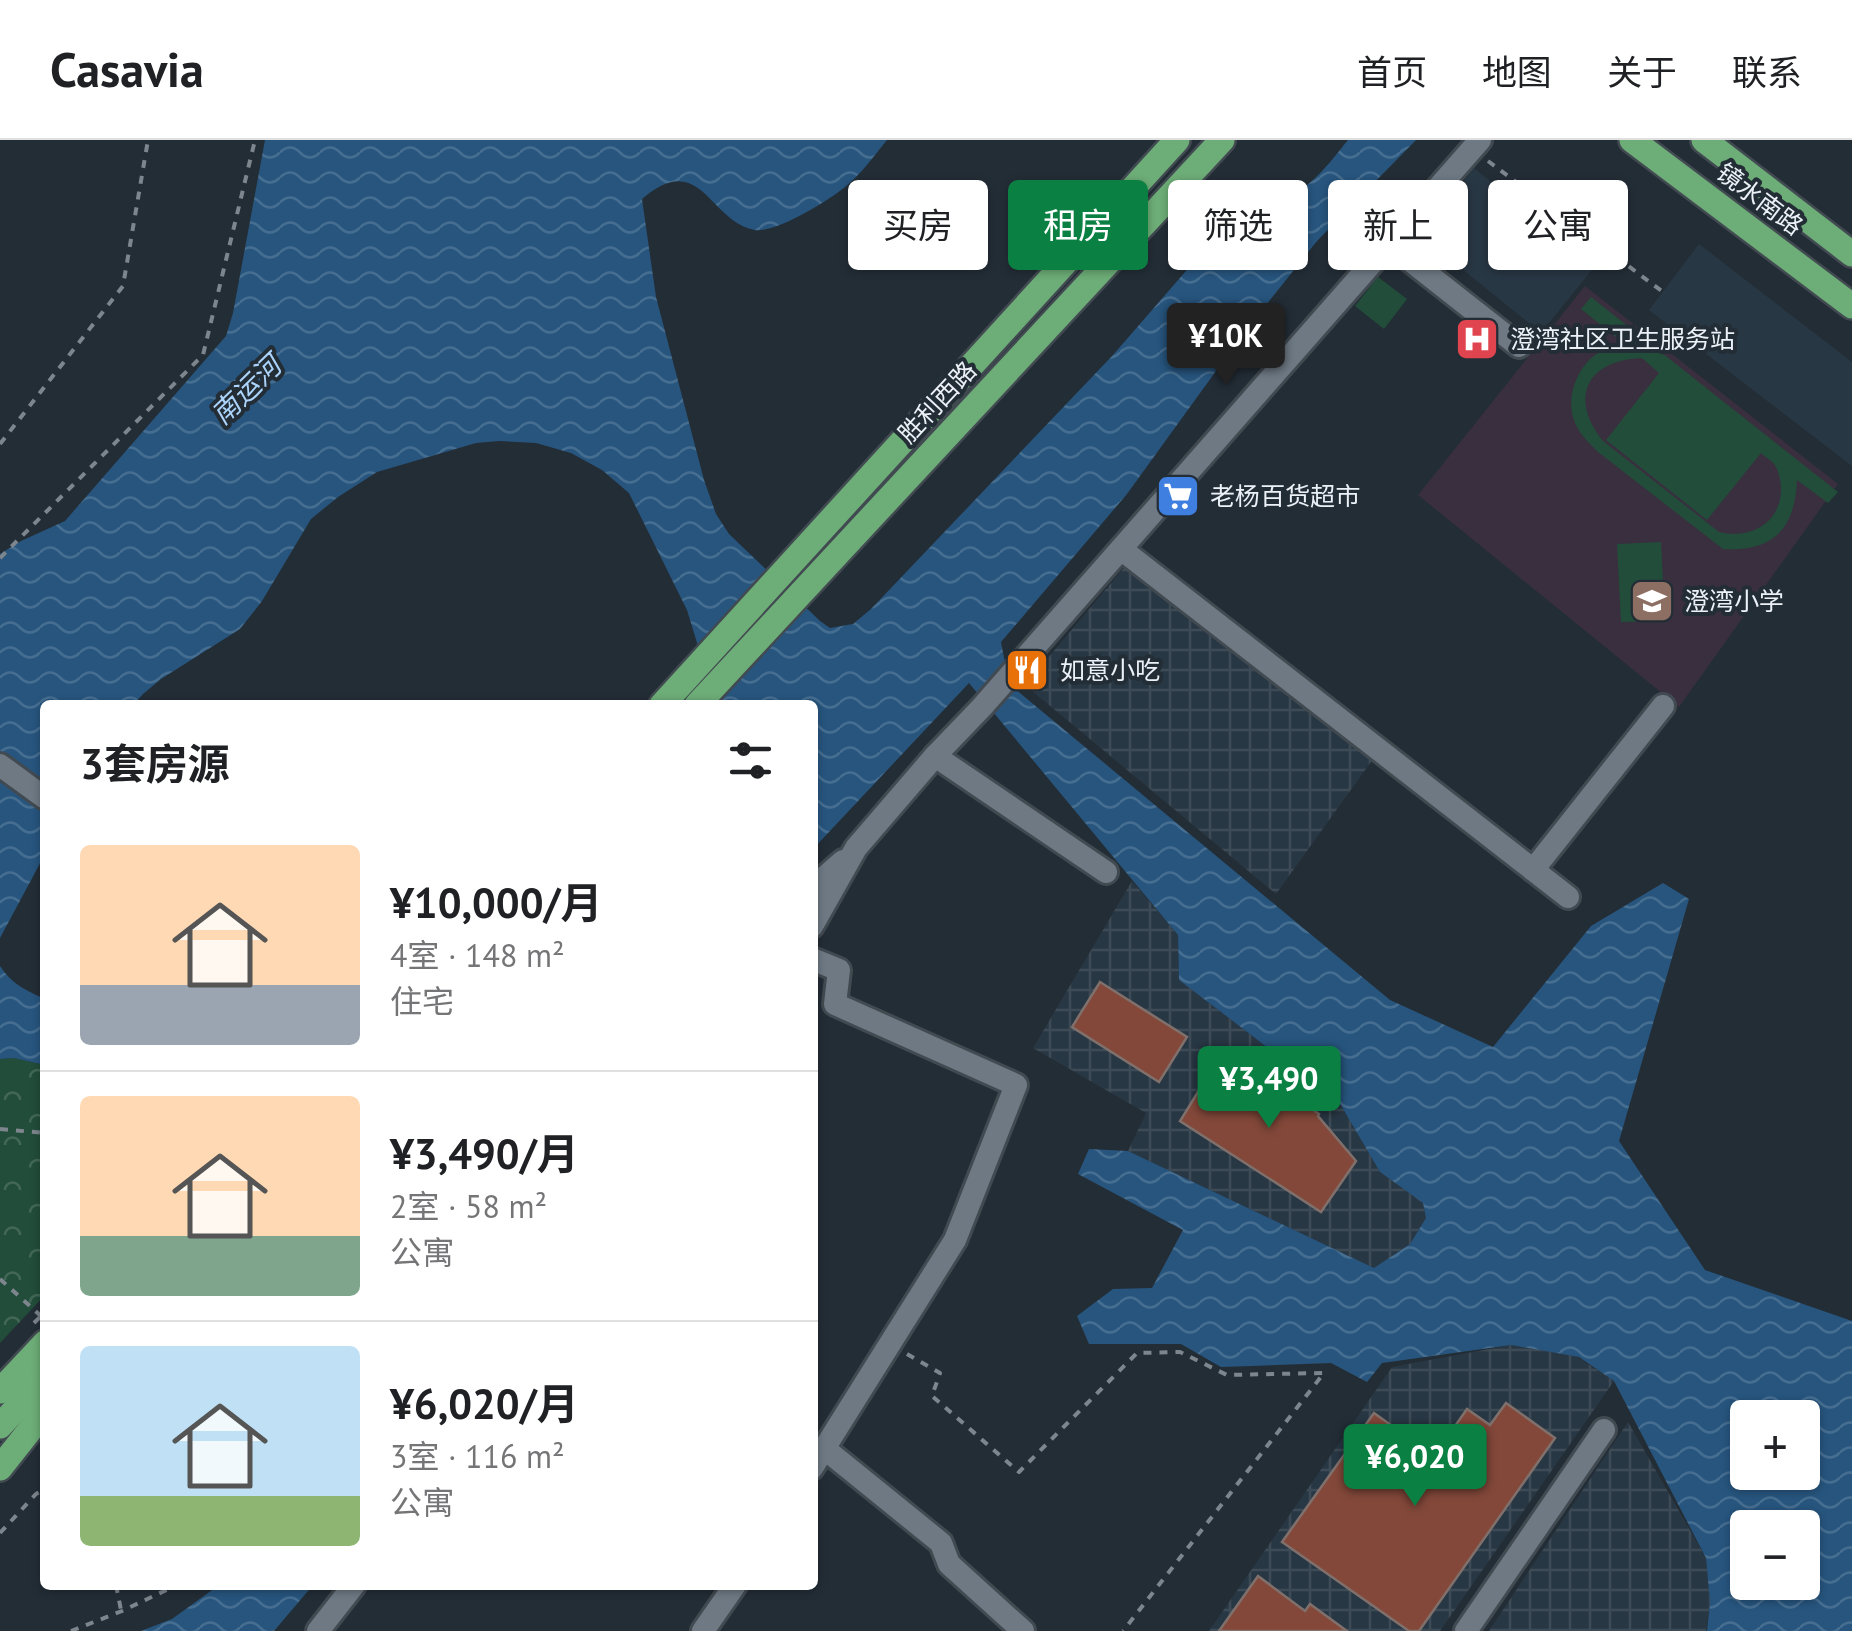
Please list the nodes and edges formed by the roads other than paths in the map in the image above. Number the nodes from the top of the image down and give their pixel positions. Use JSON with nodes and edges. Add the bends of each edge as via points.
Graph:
{"nodes":[{"id":1,"x":1177,"y":140,"type":"edge"},
{"id":2,"x":1222,"y":140,"type":"edge"},
{"id":3,"x":1632,"y":140,"type":"edge"},
{"id":4,"x":1704,"y":140,"type":"edge"},
{"id":5,"x":1476,"y":144,"type":"edge"},
{"id":6,"x":1444,"y":180,"type":"edge"},
{"id":7,"x":1852,"y":254,"type":"edge"},
{"id":8,"x":1364,"y":270,"type":"edge"},
{"id":9,"x":1422,"y":270,"type":"edge"},
{"id":10,"x":1852,"y":306,"type":"edge"},
{"id":11,"x":1519,"y":346,"type":"dead end"},
{"id":12,"x":1120,"y":549,"type":"junction"},
{"id":13,"x":703,"y":699,"type":"edge"},
{"id":14,"x":666,"y":700,"type":"edge"},
{"id":15,"x":1663,"y":706,"type":"dead end"},
{"id":16,"x":935,"y":756,"type":"junction"},
{"id":17,"x":0,"y":765,"type":"edge"},
{"id":18,"x":40,"y":794,"type":"edge"},
{"id":19,"x":856,"y":848,"type":"junction"},
{"id":20,"x":1533,"y":870,"type":"junction"},
{"id":21,"x":1106,"y":872,"type":"dead end"},
{"id":22,"x":818,"y":883,"type":"edge"},
{"id":23,"x":1568,"y":897,"type":"dead end"},
{"id":24,"x":818,"y":915,"type":"edge"},
{"id":25,"x":818,"y":961,"type":"edge"},
{"id":26,"x":40,"y":1348,"type":"edge"},
{"id":27,"x":40,"y":1382,"type":"edge"},
{"id":28,"x":0,"y":1391,"type":"edge"},
{"id":29,"x":40,"y":1415,"type":"edge"},
{"id":30,"x":40,"y":1416,"type":"edge"},
{"id":31,"x":0,"y":1426,"type":"edge"},
{"id":32,"x":1604,"y":1430,"type":"dead end"},
{"id":33,"x":0,"y":1459,"type":"edge"},
{"id":34,"x":818,"y":1459,"type":"edge"},
{"id":35,"x":0,"y":1468,"type":"edge"},
{"id":36,"x":350,"y":1590,"type":"edge"},
{"id":37,"x":732,"y":1590,"type":"edge"},
{"id":38,"x":318,"y":1631,"type":"edge"},
{"id":39,"x":703,"y":1631,"type":"edge"},
{"id":40,"x":1023,"y":1631,"type":"edge"},
{"id":41,"x":1466,"y":1631,"type":"edge"}],
"edges":[{"from":1,"to":14,"type":"main road","name":"胜利西路"},
{"from":2,"to":13,"type":"main road","name":"胜利西路"},
{"from":3,"to":10,"type":"main road","name":"镜水南路"},
{"from":4,"to":7,"type":"main road","name":"镜水南路"},
{"from":5,"to":6,"type":"street"},
{"from":8,"to":12,"type":"street"},
{"from":9,"to":11,"type":"street"},
{"from":12,"to":16,"type":"street"},
{"from":12,"to":20,"type":"street"},
{"from":15,"to":20,"type":"street"},
{"from":16,"to":19,"type":"street"},
{"from":16,"to":21,"type":"street"},
{"from":17,"to":18,"type":"street"},
{"from":19,"to":22,"type":"street"},
{"from":19,"to":24,"type":"street"},
{"from":20,"to":23,"type":"street"},
{"from":25,"to":34,"type":"street","via":[[839,970],[836,1004],[1016,1085],[954,1240]]},
{"from":26,"to":28,"type":"main road"},
{"from":27,"to":31,"type":"main road"},
{"from":29,"to":33,"type":"main road"},
{"from":30,"to":35,"type":"main road"},
{"from":32,"to":41,"type":"street"},
{"from":34,"to":40,"type":"street","via":[[941,1543],[948,1564]]},
{"from":36,"to":38,"type":"street"},
{"from":37,"to":39,"type":"street"}]}
